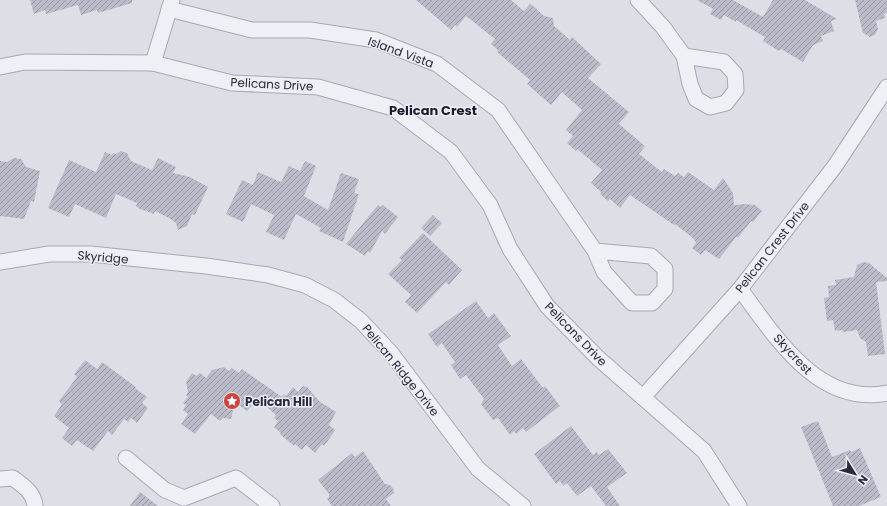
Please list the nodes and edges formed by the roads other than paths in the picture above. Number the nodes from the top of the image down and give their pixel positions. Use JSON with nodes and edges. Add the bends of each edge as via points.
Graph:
{"nodes":[{"id":1,"x":638,"y":0,"type":"edge"},
{"id":2,"x":171,"y":4,"type":"edge"},
{"id":3,"x":684,"y":56,"type":"dead end"},
{"id":4,"x":153,"y":62,"type":"junction"},
{"id":5,"x":0,"y":66,"type":"edge"},
{"id":6,"x":887,"y":87,"type":"edge"},
{"id":7,"x":595,"y":251,"type":"junction"},
{"id":8,"x":0,"y":262,"type":"edge"},
{"id":9,"x":206,"y":266,"type":"joint"},
{"id":10,"x":740,"y":289,"type":"junction"},
{"id":11,"x":887,"y":393,"type":"edge"},
{"id":12,"x":644,"y":396,"type":"junction"},
{"id":13,"x":126,"y":458,"type":"dead end"},
{"id":14,"x":0,"y":479,"type":"edge"},
{"id":15,"x":35,"y":506,"type":"edge"},
{"id":16,"x":272,"y":506,"type":"edge"},
{"id":17,"x":523,"y":506,"type":"edge"},
{"id":18,"x":739,"y":506,"type":"edge"}],
"edges":[{"from":1,"to":3,"type":"street","via":[[663,27]]},
{"from":2,"to":4,"type":"street"},
{"from":2,"to":7,"type":"street","name":"Island Vista","via":[[252,30],[310,30],[376,40],[437,64],[498,110]]},
{"from":4,"to":5,"type":"street","name":"Pelicans Drive","via":[[25,62]]},
{"from":4,"to":12,"type":"street","name":"Pelicans Drive","via":[[232,83],[318,87],[393,108],[451,152],[490,205],[510,249],[547,306],[598,358]]},
{"from":6,"to":10,"type":"street","name":"Pelican Crest Drive","via":[[835,166]]},
{"from":7,"to":7,"type":"street","name":"Island Vista","via":[[604,272],[632,303],[652,303],[665,289],[665,270],[651,256]]},
{"from":8,"to":9,"type":"street","name":"Skyridge","via":[[49,254],[91,254]]},
{"from":9,"to":17,"type":"street","name":"Pelican Ridge Drive","via":[[268,275],[305,285],[334,300],[356,316],[391,353],[478,469]]},
{"from":10,"to":11,"type":"street","name":"Skycrest","via":[[787,351],[814,376],[844,390],[874,396]]},
{"from":10,"to":12,"type":"street","name":"Pelican Crest Drive"},
{"from":12,"to":18,"type":"street","name":"Pelicans Drive","via":[[704,450]]},
{"from":13,"to":16,"type":"street","via":[[165,490],[184,498],[236,478]]},
{"from":14,"to":15,"type":"street","via":[[13,478],[28,489]]}]}
